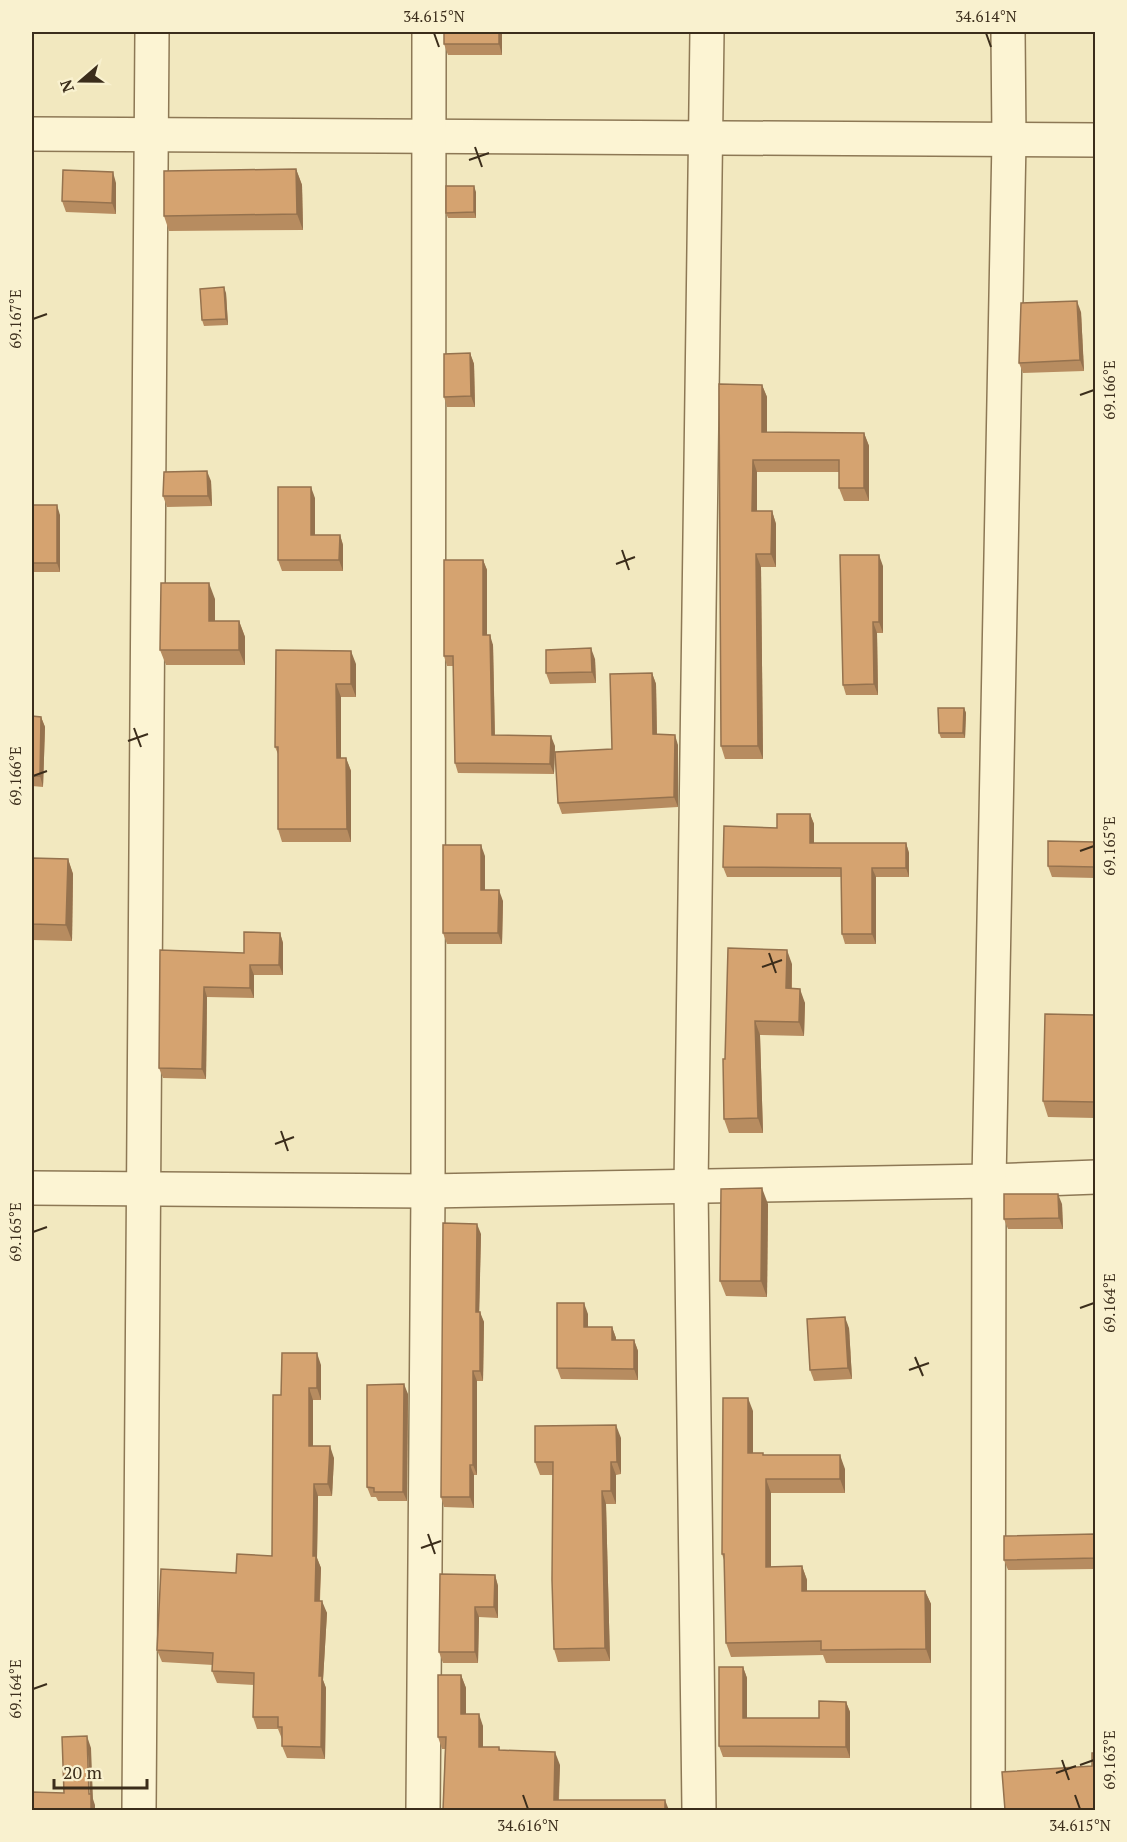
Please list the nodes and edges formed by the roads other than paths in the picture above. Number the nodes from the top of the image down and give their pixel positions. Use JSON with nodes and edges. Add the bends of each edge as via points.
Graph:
{"nodes":[{"id":1,"x":152,"y":32,"type":"edge"},
{"id":2,"x":429,"y":32,"type":"edge"},
{"id":3,"x":707,"y":32,"type":"edge"},
{"id":4,"x":1008,"y":32,"type":"edge"},
{"id":5,"x":32,"y":134,"type":"edge"},
{"id":6,"x":151,"y":135,"type":"junction"},
{"id":7,"x":428,"y":136,"type":"junction"},
{"id":8,"x":705,"y":138,"type":"junction"},
{"id":9,"x":1009,"y":140,"type":"junction"},
{"id":10,"x":1095,"y":140,"type":"edge"},
{"id":11,"x":1095,"y":1177,"type":"edge"},
{"id":12,"x":989,"y":1181,"type":"junction"},
{"id":13,"x":691,"y":1187,"type":"junction"},
{"id":14,"x":32,"y":1188,"type":"edge"},
{"id":15,"x":144,"y":1189,"type":"junction"},
{"id":16,"x":428,"y":1191,"type":"junction"},
{"id":17,"x":139,"y":1810,"type":"edge"},
{"id":18,"x":423,"y":1810,"type":"edge"},
{"id":19,"x":699,"y":1810,"type":"edge"},
{"id":20,"x":988,"y":1810,"type":"edge"}],
"edges":[{"from":1,"to":6,"type":"street"},
{"from":2,"to":7,"type":"street"},
{"from":3,"to":8,"type":"street"},
{"from":4,"to":9,"type":"street"},
{"from":5,"to":6,"type":"street"},
{"from":6,"to":7,"type":"street"},
{"from":6,"to":15,"type":"street"},
{"from":7,"to":8,"type":"street"},
{"from":7,"to":16,"type":"street"},
{"from":8,"to":9,"type":"street"},
{"from":8,"to":13,"type":"street"},
{"from":9,"to":10,"type":"street"},
{"from":9,"to":12,"type":"street"},
{"from":11,"to":12,"type":"street"},
{"from":12,"to":13,"type":"street"},
{"from":12,"to":20,"type":"street"},
{"from":13,"to":16,"type":"street"},
{"from":13,"to":19,"type":"street"},
{"from":14,"to":15,"type":"street"},
{"from":15,"to":16,"type":"street"},
{"from":15,"to":17,"type":"street"},
{"from":16,"to":18,"type":"street"}]}
